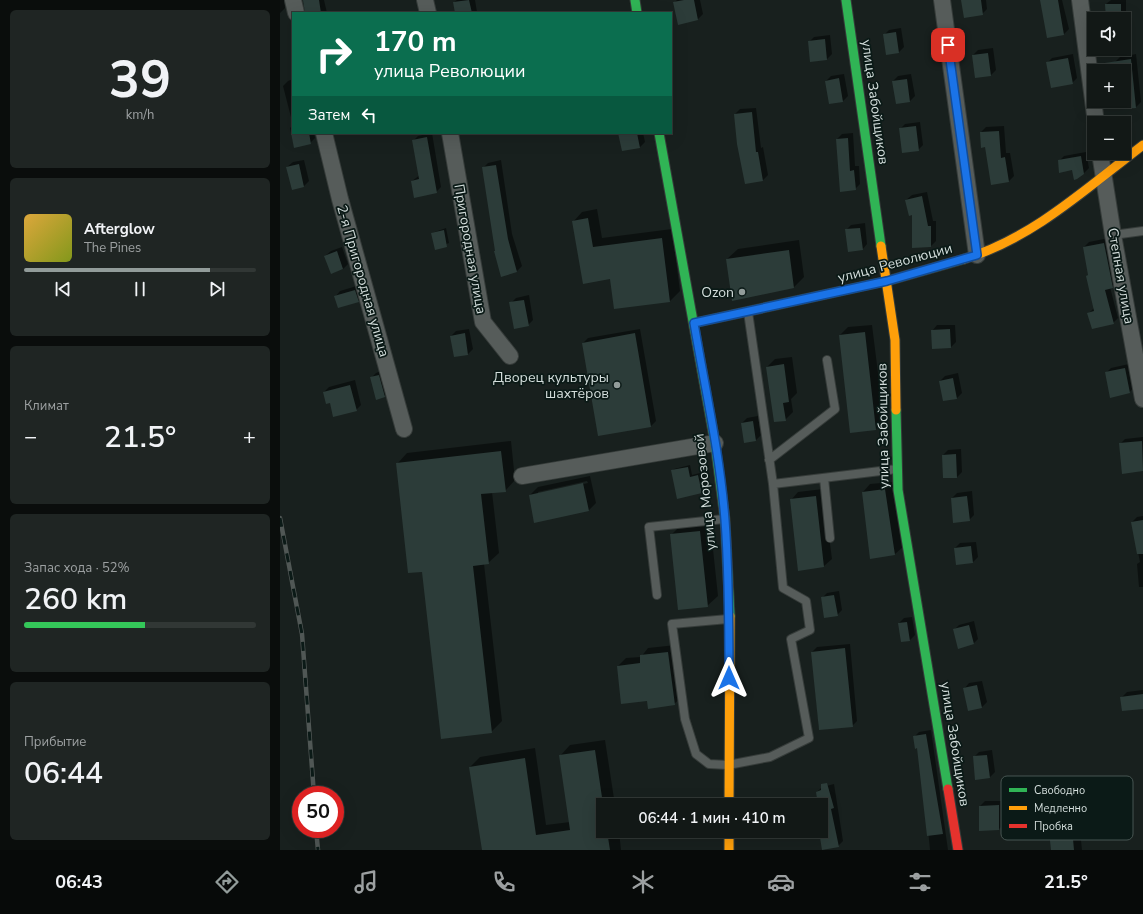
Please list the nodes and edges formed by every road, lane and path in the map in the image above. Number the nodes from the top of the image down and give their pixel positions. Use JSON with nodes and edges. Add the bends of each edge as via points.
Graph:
{"nodes":[{"id":1,"x":293,"y":0,"type":"edge"},
{"id":2,"x":425,"y":0,"type":"edge"},
{"id":3,"x":635,"y":0,"type":"edge"},
{"id":4,"x":846,"y":0,"type":"edge"},
{"id":5,"x":942,"y":0,"type":"edge"},
{"id":6,"x":1080,"y":0,"type":"edge"},
{"id":7,"x":296,"y":12,"type":"edge"},
{"id":8,"x":428,"y":12,"type":"edge"},
{"id":9,"x":637,"y":12,"type":"edge"},
{"id":10,"x":1095,"y":116,"type":"edge"},
{"id":11,"x":324,"y":134,"type":"edge"},
{"id":12,"x":450,"y":134,"type":"edge"},
{"id":13,"x":659,"y":134,"type":"edge"},
{"id":14,"x":1143,"y":145,"type":"edge"},
{"id":15,"x":1101,"y":160,"type":"edge"},
{"id":16,"x":1103,"y":174,"type":"junction"},
{"id":17,"x":1143,"y":231,"type":"edge"},
{"id":18,"x":1113,"y":235,"type":"junction"},
{"id":19,"x":977,"y":255,"type":"junction"},
{"id":20,"x":887,"y":281,"type":"junction"},
{"id":21,"x":748,"y":312,"type":"junction"},
{"id":22,"x":694,"y":323,"type":"junction"},
{"id":23,"x":510,"y":356,"type":"dead end"},
{"id":24,"x":1139,"y":359,"type":"edge"},
{"id":25,"x":827,"y":360,"type":"dead end"},
{"id":26,"x":1143,"y":399,"type":"edge"},
{"id":27,"x":404,"y":429,"type":"dead end"},
{"id":28,"x":715,"y":443,"type":"junction"},
{"id":29,"x":769,"y":460,"type":"junction"},
{"id":30,"x":897,"y":469,"type":"junction"},
{"id":31,"x":522,"y":476,"type":"dead end"},
{"id":32,"x":824,"y":478,"type":"junction"},
{"id":33,"x":773,"y":484,"type":"junction"},
{"id":34,"x":725,"y":519,"type":"junction"},
{"id":35,"x":830,"y":538,"type":"dead end"},
{"id":36,"x":656,"y":595,"type":"dead end"},
{"id":37,"x":730,"y":619,"type":"junction"},
{"id":38,"x":728,"y":765,"type":"junction"},
{"id":39,"x":728,"y":798,"type":"edge"},
{"id":40,"x":729,"y":838,"type":"edge"},
{"id":41,"x":729,"y":850,"type":"edge"},
{"id":42,"x":958,"y":850,"type":"edge"}],
"edges":[{"from":1,"to":7,"type":"street"},
{"from":2,"to":8,"type":"street"},
{"from":3,"to":9,"type":"street"},
{"from":4,"to":20,"type":"street","name":"улица Забойщиков"},
{"from":5,"to":19,"type":"street"},
{"from":6,"to":10,"type":"street"},
{"from":11,"to":27,"type":"street","name":"2-я Пригородная улица"},
{"from":12,"to":23,"type":"street","name":"Пригородная улица","via":[[483,322]]},
{"from":13,"to":22,"type":"street","name":"улица Морозовой"},
{"from":14,"to":16,"type":"street","name":"улица Революции"},
{"from":15,"to":16,"type":"street","name":"Степная улица"},
{"from":16,"to":18,"type":"street","name":"Степная улица"},
{"from":16,"to":19,"type":"street","name":"улица Революции","via":[[1033,228]]},
{"from":17,"to":18,"type":"lane"},
{"from":18,"to":24,"type":"street","name":"Степная улица"},
{"from":19,"to":20,"type":"street","name":"улица Революции"},
{"from":20,"to":21,"type":"street","name":"улица Революции"},
{"from":20,"to":30,"type":"street","name":"улица Забойщиков","via":[[895,340]]},
{"from":21,"to":22,"type":"street","name":"улица Революции"},
{"from":21,"to":29,"type":"lane"},
{"from":22,"to":28,"type":"street","name":"улица Морозовой"},
{"from":24,"to":26,"type":"street","name":"Степная улица"},
{"from":25,"to":29,"type":"lane","via":[[835,409]]},
{"from":28,"to":31,"type":"street"},
{"from":28,"to":34,"type":"street","name":"улица Морозовой"},
{"from":29,"to":33,"type":"lane"},
{"from":30,"to":32,"type":"lane"},
{"from":30,"to":42,"type":"street","name":"улица Забойщиков","via":[[898,490]]},
{"from":32,"to":33,"type":"lane"},
{"from":32,"to":35,"type":"lane"},
{"from":33,"to":38,"type":"lane","via":[[783,588],[806,601],[810,630],[791,639],[809,738],[770,757]]},
{"from":34,"to":36,"type":"lane","via":[[649,527]]},
{"from":34,"to":37,"type":"street","name":"улица Морозовой"},
{"from":37,"to":38,"type":"street","name":"улица Морозовой"},
{"from":37,"to":38,"type":"lane","via":[[672,624],[685,719],[696,754],[709,764]]},
{"from":38,"to":39,"type":"street","name":"улица Морозовой"},
{"from":40,"to":41,"type":"street"}]}
